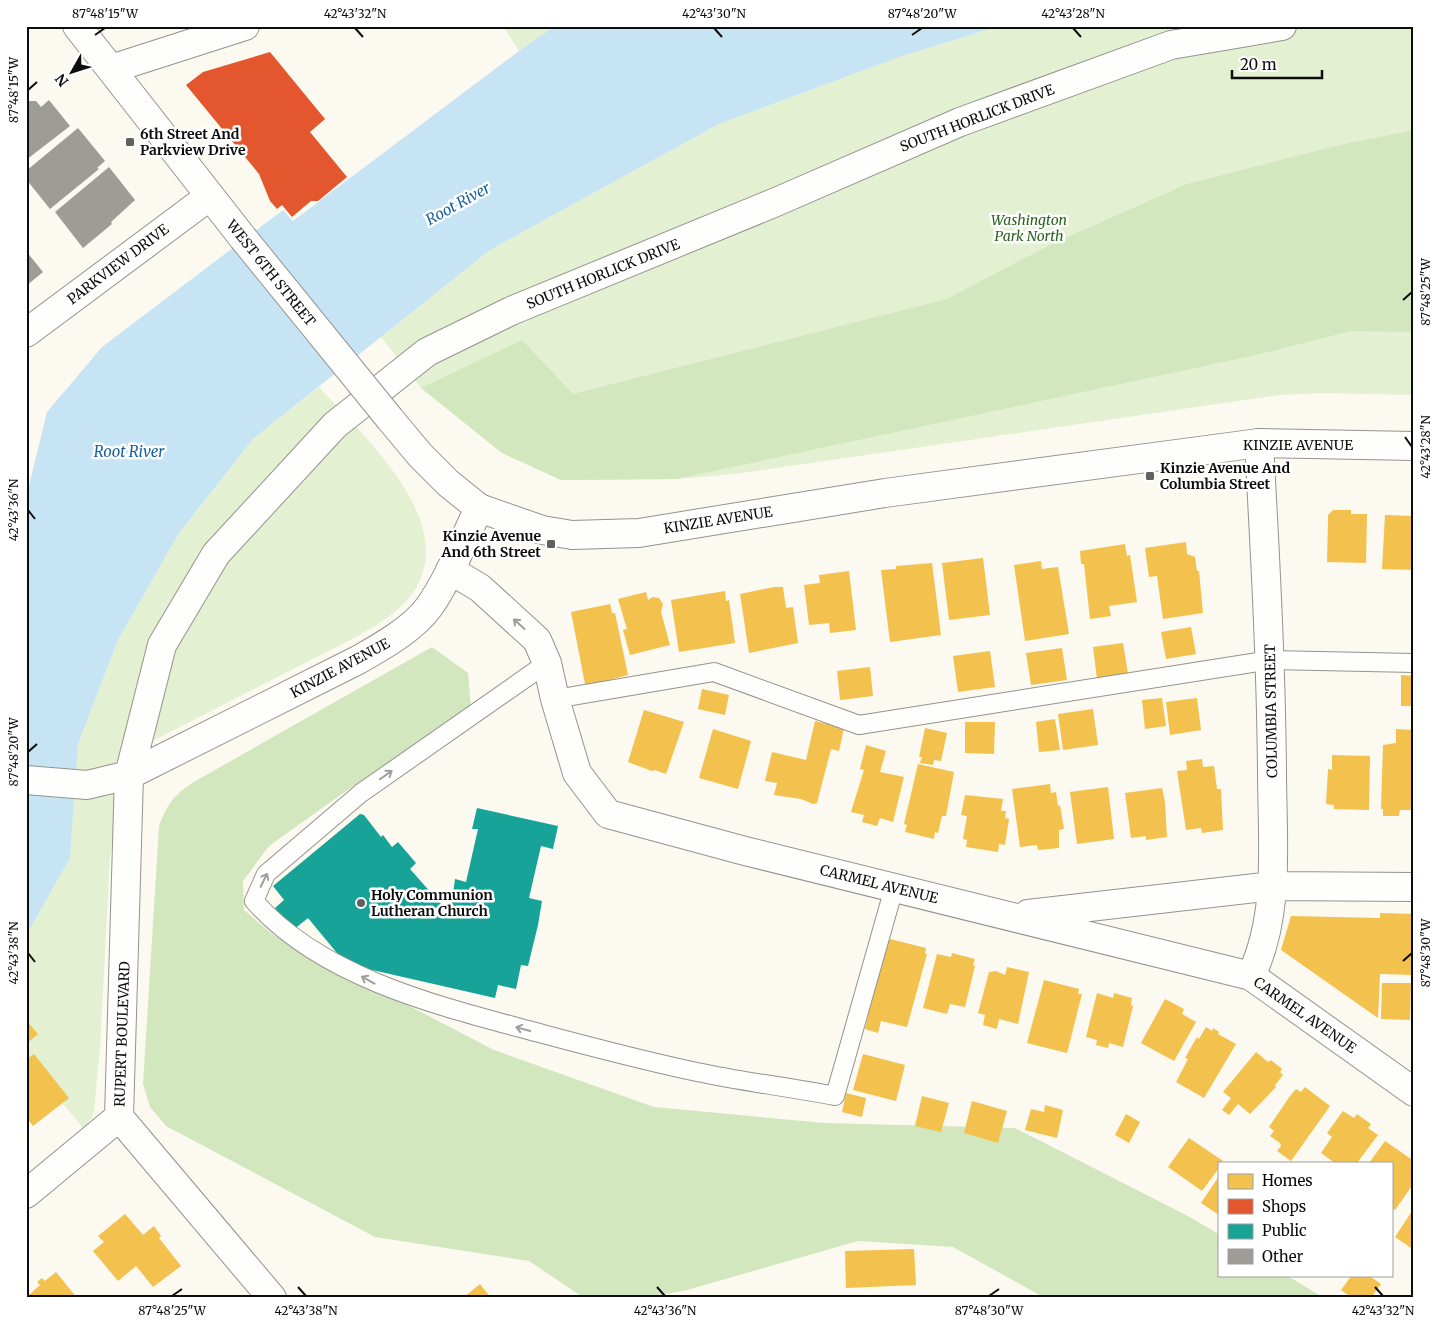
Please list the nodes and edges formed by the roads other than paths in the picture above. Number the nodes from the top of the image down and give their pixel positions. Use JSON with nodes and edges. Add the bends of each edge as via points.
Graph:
{"nodes":[{"id":1,"x":77,"y":26,"type":"edge"},
{"id":2,"x":245,"y":26,"type":"edge"},
{"id":3,"x":1282,"y":26,"type":"edge"},
{"id":4,"x":111,"y":69,"type":"junction"},
{"id":5,"x":210,"y":196,"type":"junction"},
{"id":6,"x":26,"y":333,"type":"edge"},
{"id":7,"x":1259,"y":443,"type":"junction"},
{"id":8,"x":1414,"y":446,"type":"edge"},
{"id":9,"x":479,"y":508,"type":"junction"},
{"id":10,"x":450,"y":570,"type":"junction"},
{"id":11,"x":1270,"y":660,"type":"junction"},
{"id":12,"x":547,"y":663,"type":"junction"},
{"id":13,"x":1414,"y":663,"type":"edge"},
{"id":14,"x":555,"y":699,"type":"junction"},
{"id":15,"x":129,"y":775,"type":"junction"},
{"id":16,"x":26,"y":780,"type":"edge"},
{"id":17,"x":1273,"y":886,"type":"junction"},
{"id":18,"x":1414,"y":887,"type":"edge"},
{"id":19,"x":894,"y":888,"type":"junction"},
{"id":20,"x":1009,"y":916,"type":"junction"},
{"id":21,"x":1251,"y":976,"type":"junction"},
{"id":22,"x":1414,"y":1092,"type":"edge"},
{"id":23,"x":119,"y":1117,"type":"junction"},
{"id":24,"x":26,"y":1194,"type":"edge"},
{"id":25,"x":266,"y":1296,"type":"edge"}],
"edges":[{"from":1,"to":4,"type":"street","name":"WEST 6TH STREET"},
{"from":2,"to":4,"type":"street"},
{"from":3,"to":15,"type":"street","name":"SOUTH HORLICK DRIVE","via":[[1171,45],[960,122],[767,206],[511,311],[427,352],[335,425],[216,554],[162,645]]},
{"from":4,"to":5,"type":"street","name":"WEST 6TH STREET"},
{"from":5,"to":6,"type":"street","name":"PARKVIEW DRIVE"},
{"from":5,"to":9,"type":"street","name":"WEST 6TH STREET","bridge":true,"via":[[420,454]]},
{"from":7,"to":8,"type":"street","name":"KINZIE AVENUE"},
{"from":7,"to":9,"type":"street","name":"KINZIE AVENUE","via":[[885,493],[639,534],[572,535],[542,530]]},
{"from":7,"to":11,"type":"street","name":"COLUMBIA STREET"},
{"from":9,"to":10,"type":"street","name":"KINZIE AVENUE"},
{"from":12,"to":10,"type":"street","name":"CARMEL AVENUE","one_way":true,"via":[[537,640],[480,588]]},
{"from":10,"to":15,"type":"street","name":"KINZIE AVENUE","via":[[428,609],[394,639]]},
{"from":11,"to":13,"type":"lane"},
{"from":11,"to":14,"type":"lane","via":[[859,725],[714,672]]},
{"from":11,"to":17,"type":"street","name":"COLUMBIA STREET"},
{"from":12,"to":14,"type":"street","name":"CARMEL AVENUE"},
{"from":19,"to":12,"type":"lane","one_way":true,"via":[[835,1096],[710,1075],[570,1041],[375,984],[272,921],[254,901],[266,874],[361,793]]},
{"from":14,"to":19,"type":"street","name":"CARMEL AVENUE","via":[[577,773],[608,814]]},
{"from":15,"to":16,"type":"street","name":"KINZIE AVENUE","via":[[87,785]]},
{"from":15,"to":23,"type":"street","name":"RUPERT BOULEVARD"},
{"from":17,"to":18,"type":"street"},
{"from":17,"to":20,"type":"street"},
{"from":17,"to":21,"type":"street","name":"COLUMBIA STREET","via":[[1264,944]]},
{"from":19,"to":20,"type":"street","name":"CARMEL AVENUE"},
{"from":20,"to":21,"type":"street","name":"CARMEL AVENUE"},
{"from":21,"to":22,"type":"street","name":"CARMEL AVENUE"},
{"from":23,"to":24,"type":"street"},
{"from":23,"to":25,"type":"street","name":"RUPERT BOULEVARD"}]}
